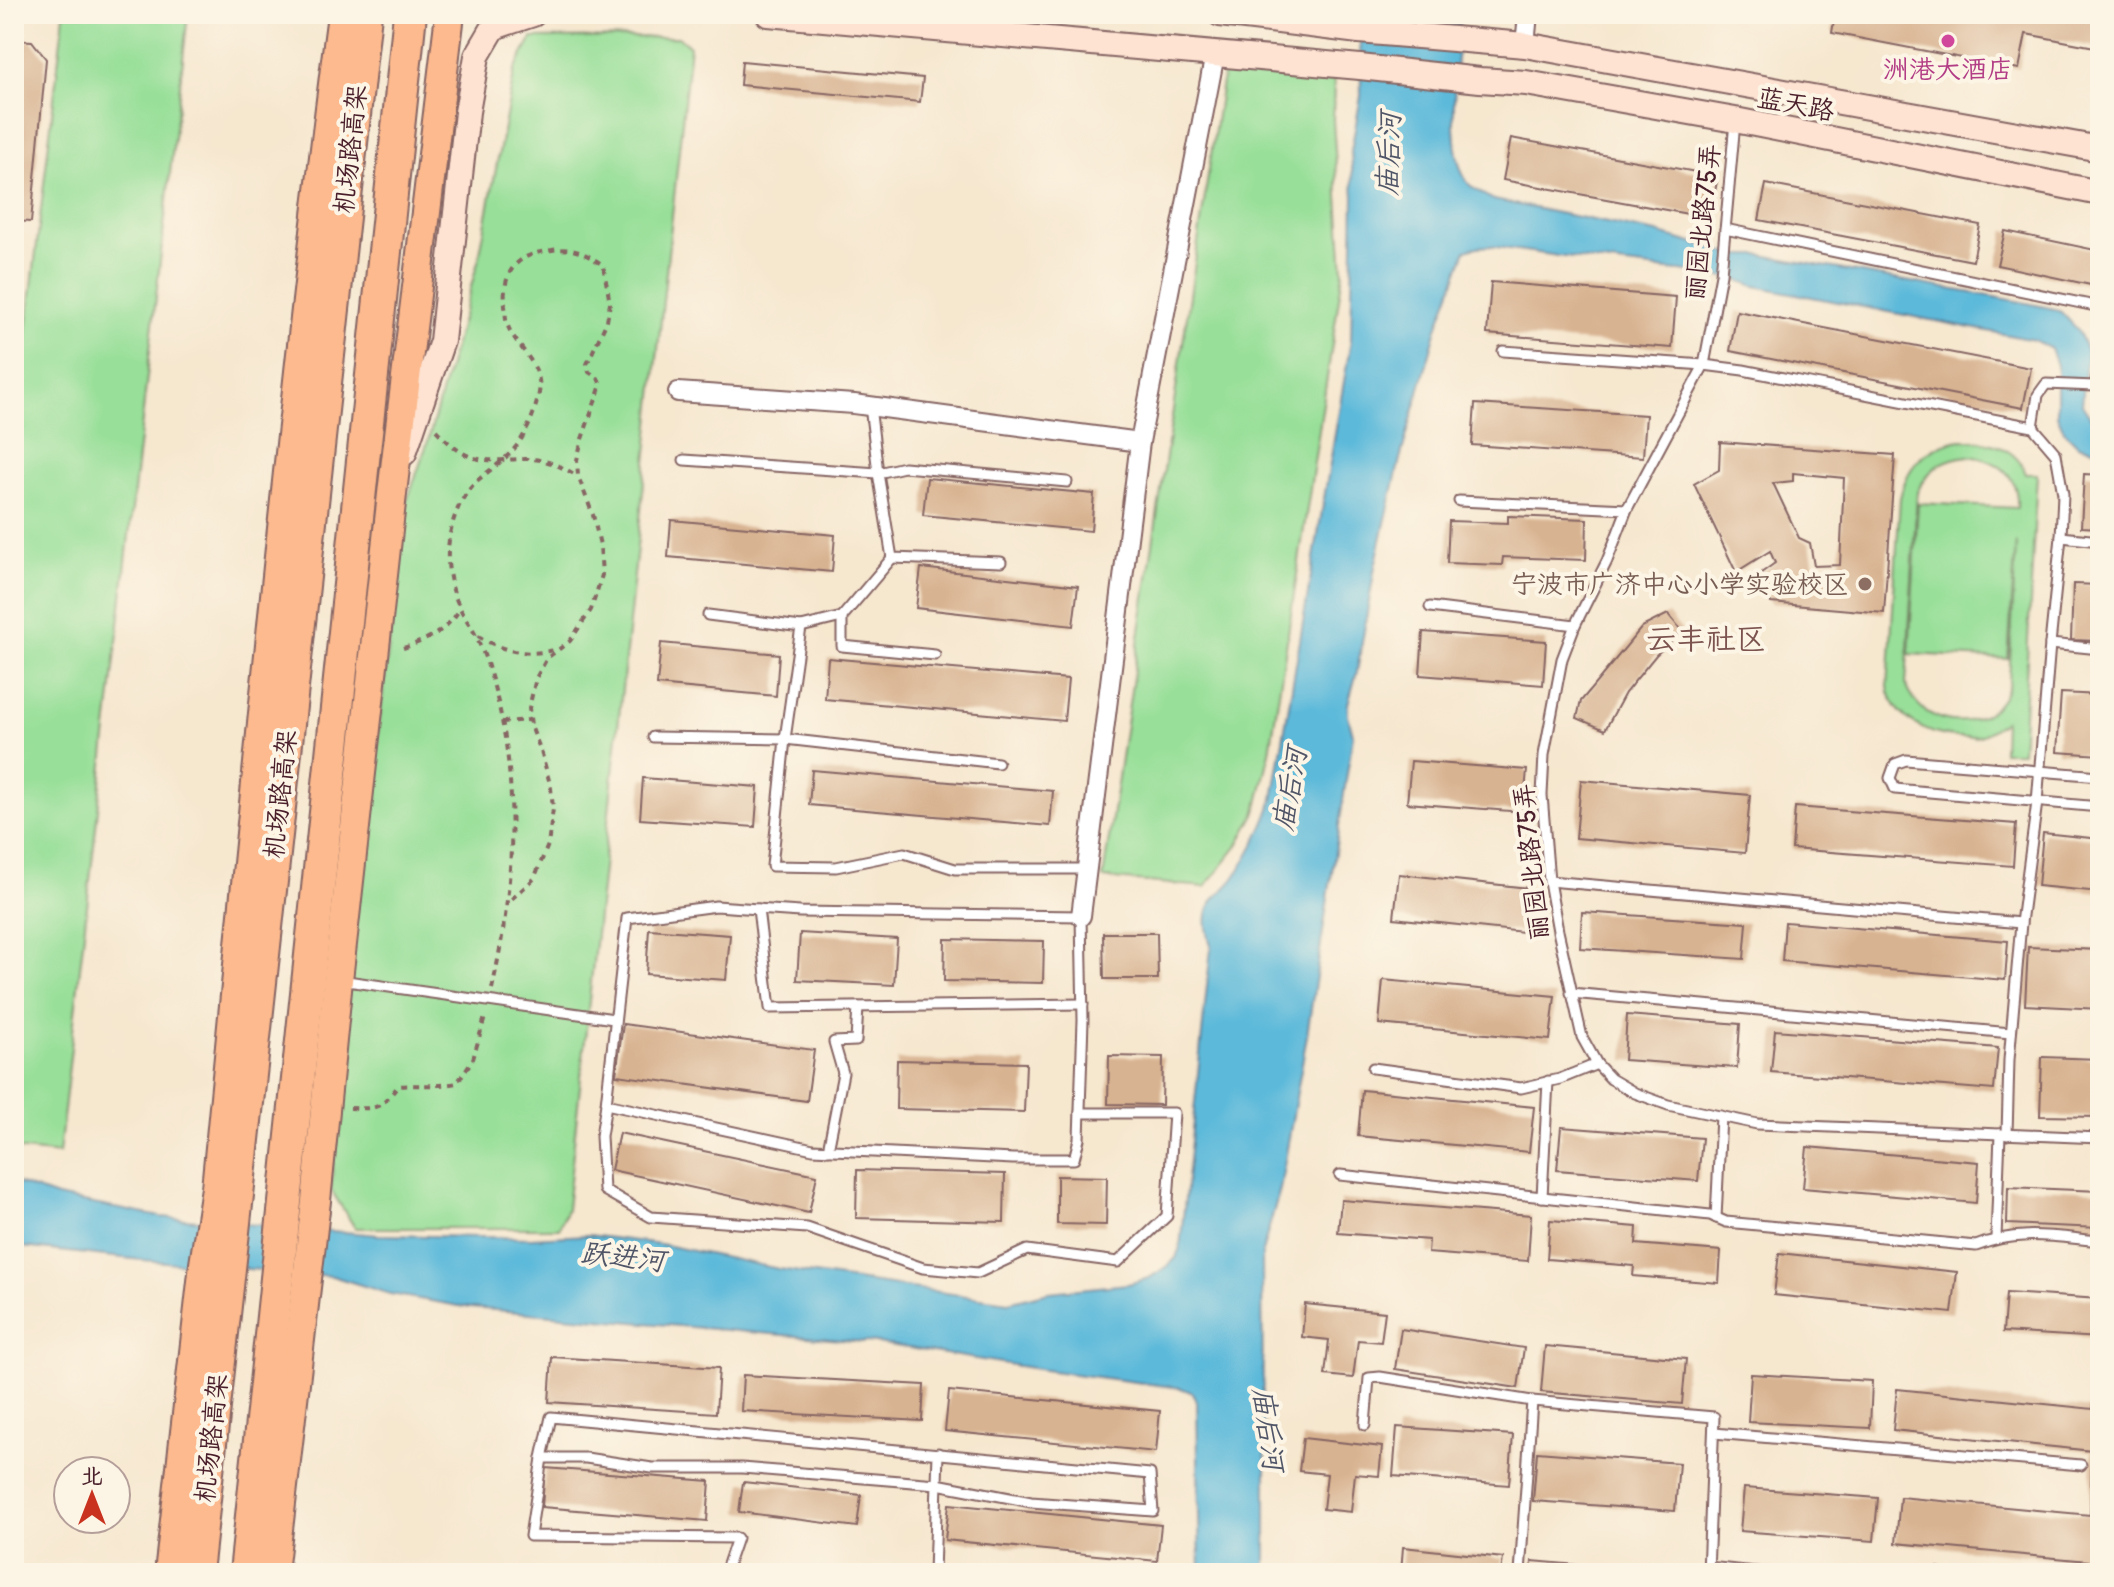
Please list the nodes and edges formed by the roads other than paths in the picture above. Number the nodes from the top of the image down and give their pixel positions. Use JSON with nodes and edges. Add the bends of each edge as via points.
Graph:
{"nodes":[{"id":1,"x":342,"y":14,"type":"edge"},
{"id":2,"x":365,"y":14,"type":"edge"},
{"id":3,"x":410,"y":14,"type":"edge"},
{"id":4,"x":450,"y":14,"type":"edge"},
{"id":5,"x":533,"y":14,"type":"edge"},
{"id":6,"x":768,"y":14,"type":"edge"},
{"id":7,"x":1220,"y":14,"type":"edge"},
{"id":8,"x":1528,"y":14,"type":"edge"},
{"id":9,"x":1525,"y":45,"type":"junction"},
{"id":10,"x":1215,"y":54,"type":"junction"},
{"id":11,"x":1735,"y":120,"type":"junction"},
{"id":12,"x":2100,"y":149,"type":"edge"},
{"id":13,"x":2100,"y":193,"type":"edge"},
{"id":14,"x":1725,"y":229,"type":"junction"},
{"id":15,"x":2100,"y":307,"type":"edge"},
{"id":16,"x":1503,"y":351,"type":"dead end"},
{"id":17,"x":2100,"y":363,"type":"edge"},
{"id":18,"x":1704,"y":365,"type":"junction"},
{"id":19,"x":678,"y":392,"type":"dead end"},
{"id":20,"x":870,"y":406,"type":"junction"},
{"id":21,"x":2033,"y":427,"type":"junction"},
{"id":22,"x":1140,"y":442,"type":"junction"},
{"id":23,"x":684,"y":460,"type":"dead end"},
{"id":24,"x":878,"y":473,"type":"junction"},
{"id":25,"x":1067,"y":482,"type":"dead end"},
{"id":26,"x":393,"y":485,"type":"junction"},
{"id":27,"x":1459,"y":501,"type":"dead end"},
{"id":28,"x":1627,"y":509,"type":"junction"},
{"id":29,"x":2061,"y":537,"type":"junction"},
{"id":30,"x":2100,"y":541,"type":"edge"},
{"id":31,"x":892,"y":558,"type":"junction"},
{"id":32,"x":1001,"y":562,"type":"dead end"},
{"id":33,"x":1430,"y":607,"type":"dead end"},
{"id":34,"x":708,"y":615,"type":"dead end"},
{"id":35,"x":842,"y":617,"type":"junction"},
{"id":36,"x":1575,"y":625,"type":"junction"},
{"id":37,"x":801,"y":627,"type":"junction"},
{"id":38,"x":2050,"y":644,"type":"junction"},
{"id":39,"x":2100,"y":649,"type":"edge"},
{"id":40,"x":935,"y":655,"type":"dead end"},
{"id":41,"x":653,"y":737,"type":"dead end"},
{"id":42,"x":785,"y":739,"type":"junction"},
{"id":43,"x":998,"y":763,"type":"dead end"},
{"id":44,"x":2040,"y":771,"type":"junction"},
{"id":45,"x":2100,"y":776,"type":"edge"},
{"id":46,"x":2037,"y":802,"type":"junction"},
{"id":47,"x":2100,"y":807,"type":"edge"},
{"id":48,"x":1086,"y":869,"type":"junction"},
{"id":49,"x":1549,"y":881,"type":"junction"},
{"id":50,"x":758,"y":909,"type":"junction"},
{"id":51,"x":1081,"y":916,"type":"junction"},
{"id":52,"x":2021,"y":923,"type":"junction"},
{"id":53,"x":338,"y":980,"type":"junction"},
{"id":54,"x":1571,"y":993,"type":"junction"},
{"id":55,"x":1083,"y":1004,"type":"junction"},
{"id":56,"x":858,"y":1007,"type":"junction"},
{"id":57,"x":614,"y":1019,"type":"junction"},
{"id":58,"x":2011,"y":1033,"type":"junction"},
{"id":59,"x":1597,"y":1064,"type":"junction"},
{"id":60,"x":1373,"y":1068,"type":"dead end"},
{"id":61,"x":1548,"y":1081,"type":"junction"},
{"id":62,"x":606,"y":1104,"type":"junction"},
{"id":63,"x":1080,"y":1113,"type":"junction"},
{"id":64,"x":1721,"y":1116,"type":"junction"},
{"id":65,"x":2003,"y":1134,"type":"junction"},
{"id":66,"x":2100,"y":1138,"type":"edge"},
{"id":67,"x":828,"y":1150,"type":"junction"},
{"id":68,"x":1340,"y":1175,"type":"dead end"},
{"id":69,"x":1542,"y":1197,"type":"junction"},
{"id":70,"x":1716,"y":1218,"type":"junction"},
{"id":71,"x":1996,"y":1238,"type":"junction"},
{"id":72,"x":2100,"y":1241,"type":"edge"},
{"id":73,"x":1532,"y":1401,"type":"junction"},
{"id":74,"x":1365,"y":1425,"type":"dead end"},
{"id":75,"x":1714,"y":1433,"type":"junction"},
{"id":76,"x":938,"y":1453,"type":"junction"},
{"id":77,"x":542,"y":1458,"type":"junction"},
{"id":78,"x":2081,"y":1465,"type":"dead end"},
{"id":79,"x":937,"y":1484,"type":"junction"},
{"id":80,"x":1708,"y":1570,"type":"edge"},
{"id":81,"x":169,"y":1573,"type":"edge"},
{"id":82,"x":196,"y":1573,"type":"edge"},
{"id":83,"x":246,"y":1573,"type":"edge"},
{"id":84,"x":273,"y":1573,"type":"edge"},
{"id":85,"x":725,"y":1573,"type":"edge"},
{"id":86,"x":934,"y":1573,"type":"edge"},
{"id":87,"x":1101,"y":1573,"type":"edge"},
{"id":88,"x":1140,"y":1573,"type":"edge"},
{"id":89,"x":1520,"y":1573,"type":"edge"},
{"id":90,"x":1765,"y":1573,"type":"edge"},
{"id":91,"x":1897,"y":1573,"type":"edge"},
{"id":92,"x":1939,"y":1573,"type":"edge"}],
"edges":[{"from":1,"to":81,"type":"main road","via":[[273,618],[216,1188]]},
{"from":2,"to":82,"type":"highway","name":"机场路高架"},
{"from":3,"to":83,"type":"highway","name":"机场路高架"},
{"from":4,"to":26,"type":"main road"},
{"from":5,"to":26,"type":"street","via":[[494,27],[477,56],[442,341]]},
{"from":6,"to":10,"type":"street","name":"蓝天路"},
{"from":7,"to":9,"type":"street","name":"蓝天路"},
{"from":8,"to":9,"type":"street"},
{"from":9,"to":12,"type":"street","name":"蓝天路"},
{"from":10,"to":11,"type":"street","name":"蓝天路","via":[[1526,83]]},
{"from":10,"to":22,"type":"street"},
{"from":11,"to":13,"type":"street","name":"蓝天路"},
{"from":11,"to":14,"type":"lane","name":"丽园北路75弄"},
{"from":14,"to":15,"type":"lane"},
{"from":14,"to":18,"type":"lane","name":"丽园北路75弄"},
{"from":16,"to":18,"type":"lane"},
{"from":17,"to":21,"type":"lane","via":[[2095,386],[2046,384],[2038,395]]},
{"from":18,"to":21,"type":"lane"},
{"from":18,"to":28,"type":"lane","name":"丽园北路75弄"},
{"from":19,"to":20,"type":"street"},
{"from":20,"to":22,"type":"street"},
{"from":20,"to":24,"type":"lane"},
{"from":21,"to":29,"type":"lane","via":[[2056,454],[2063,494]]},
{"from":22,"to":48,"type":"street"},
{"from":23,"to":24,"type":"lane"},
{"from":24,"to":25,"type":"lane","via":[[904,467]]},
{"from":24,"to":31,"type":"lane"},
{"from":26,"to":53,"type":"main road"},
{"from":27,"to":28,"type":"lane"},
{"from":28,"to":36,"type":"lane","name":"丽园北路75弄"},
{"from":29,"to":30,"type":"lane"},
{"from":29,"to":38,"type":"lane"},
{"from":31,"to":32,"type":"lane"},
{"from":31,"to":35,"type":"lane"},
{"from":33,"to":36,"type":"lane"},
{"from":34,"to":37,"type":"lane"},
{"from":35,"to":37,"type":"lane"},
{"from":35,"to":40,"type":"lane","via":[[842,646]]},
{"from":36,"to":49,"type":"lane","name":"丽园北路75弄","via":[[1562,659],[1544,755]]},
{"from":37,"to":42,"type":"lane"},
{"from":38,"to":39,"type":"lane"},
{"from":38,"to":44,"type":"lane"},
{"from":41,"to":42,"type":"lane"},
{"from":42,"to":43,"type":"lane"},
{"from":42,"to":48,"type":"lane","via":[[772,866],[836,867],[904,853],[955,869]]},
{"from":44,"to":45,"type":"lane"},
{"from":44,"to":46,"type":"lane"},
{"from":44,"to":46,"type":"lane","via":[[1906,760],[1895,764],[1890,778],[1895,789]]},
{"from":46,"to":47,"type":"lane"},
{"from":46,"to":52,"type":"lane"},
{"from":48,"to":51,"type":"street"},
{"from":49,"to":52,"type":"lane"},
{"from":49,"to":54,"type":"lane","name":"丽园北路75弄"},
{"from":50,"to":51,"type":"lane"},
{"from":50,"to":56,"type":"lane","via":[[770,1008]]},
{"from":50,"to":57,"type":"lane","via":[[716,906],[627,918]]},
{"from":51,"to":55,"type":"lane"},
{"from":52,"to":58,"type":"lane"},
{"from":53,"to":57,"type":"lane"},
{"from":53,"to":84,"type":"main road"},
{"from":54,"to":58,"type":"lane"},
{"from":54,"to":59,"type":"lane","name":"丽园北路75弄","via":[[1582,1037]]},
{"from":55,"to":56,"type":"lane"},
{"from":55,"to":63,"type":"lane"},
{"from":56,"to":67,"type":"lane","via":[[856,1041],[834,1042],[843,1073]]},
{"from":57,"to":62,"type":"lane"},
{"from":58,"to":65,"type":"lane"},
{"from":59,"to":61,"type":"lane"},
{"from":59,"to":64,"type":"lane","name":"丽园北路75弄","via":[[1635,1093]]},
{"from":60,"to":61,"type":"lane","via":[[1521,1088]]},
{"from":61,"to":69,"type":"lane"},
{"from":62,"to":63,"type":"lane","via":[[601,1136],[604,1190],[651,1217],[807,1228],[923,1268],[978,1273],[1027,1250],[1118,1262],[1167,1216],[1174,1113]]},
{"from":62,"to":67,"type":"lane"},
{"from":63,"to":67,"type":"lane","via":[[1074,1159]]},
{"from":64,"to":65,"type":"lane","name":"丽园北路75弄","via":[[1757,1124]]},
{"from":64,"to":70,"type":"lane"},
{"from":65,"to":66,"type":"lane","name":"丽园北路75弄"},
{"from":65,"to":71,"type":"lane"},
{"from":68,"to":69,"type":"lane"},
{"from":69,"to":70,"type":"lane"},
{"from":70,"to":71,"type":"lane","via":[[1976,1246]]},
{"from":71,"to":72,"type":"lane"},
{"from":73,"to":74,"type":"lane","via":[[1369,1378]]},
{"from":73,"to":75,"type":"lane","via":[[1714,1417]]},
{"from":73,"to":89,"type":"lane"},
{"from":75,"to":78,"type":"lane"},
{"from":75,"to":80,"type":"lane"},
{"from":76,"to":77,"type":"lane","via":[[551,1417]]},
{"from":76,"to":79,"type":"lane"},
{"from":76,"to":79,"type":"lane","via":[[1150,1474],[1153,1511],[1031,1502]]},
{"from":77,"to":79,"type":"lane"},
{"from":77,"to":85,"type":"lane","via":[[530,1536],[737,1538]]},
{"from":79,"to":86,"type":"lane"},
{"from":80,"to":90,"type":"lane"},
{"from":87,"to":88,"type":"lane"},
{"from":91,"to":92,"type":"lane"}]}
